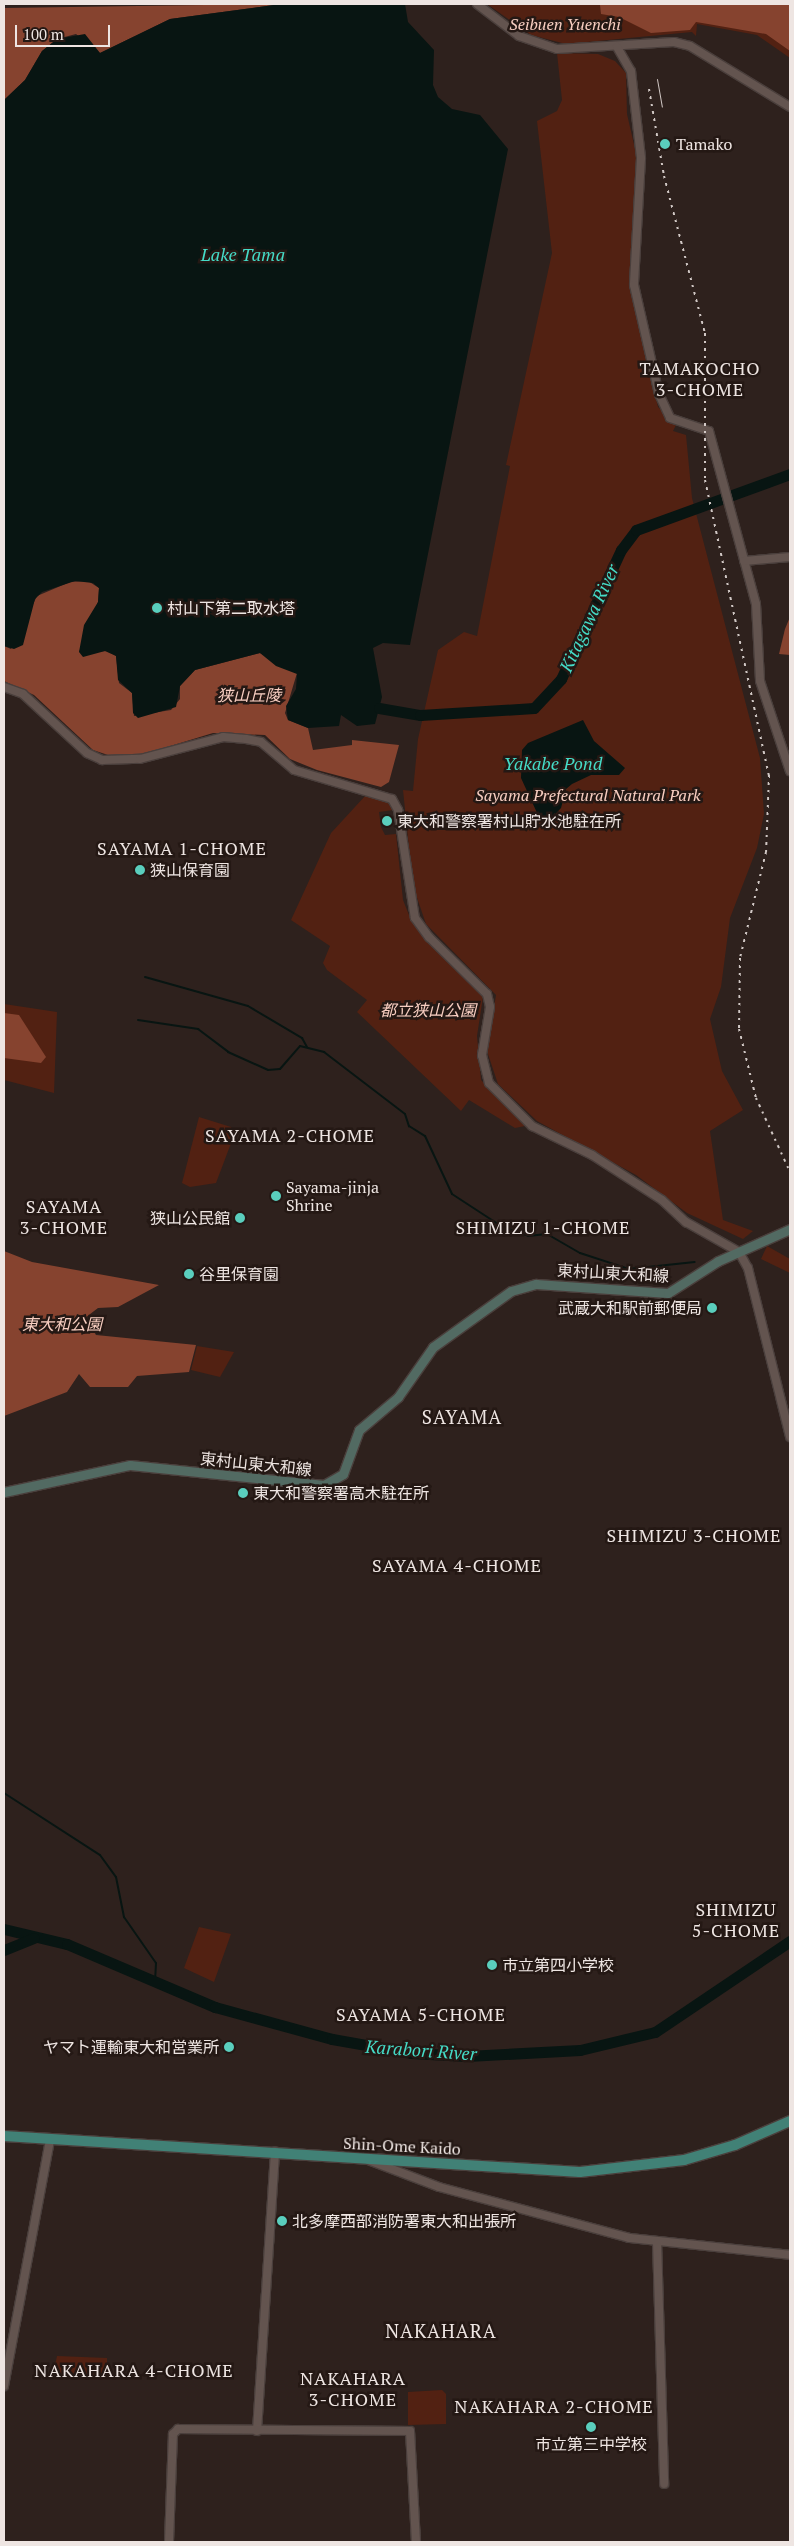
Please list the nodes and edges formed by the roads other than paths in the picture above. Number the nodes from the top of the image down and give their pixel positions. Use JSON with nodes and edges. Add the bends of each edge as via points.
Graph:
{"nodes":[{"id":1,"x":477,"y":4,"type":"edge"},
{"id":2,"x":617,"y":46,"type":"junction"},
{"id":3,"x":790,"y":107,"type":"edge"},
{"id":4,"x":790,"y":557,"type":"edge"},
{"id":5,"x":744,"y":561,"type":"junction"},
{"id":6,"x":4,"y":687,"type":"edge"},
{"id":7,"x":790,"y":771,"type":"edge"},
{"id":8,"x":790,"y":1230,"type":"edge"},
{"id":9,"x":739,"y":1252,"type":"junction"},
{"id":10,"x":790,"y":1437,"type":"edge"},
{"id":11,"x":4,"y":1492,"type":"edge"},
{"id":12,"x":790,"y":2121,"type":"edge"},
{"id":13,"x":4,"y":2136,"type":"edge"},
{"id":14,"x":50,"y":2140,"type":"junction"},
{"id":15,"x":274,"y":2152,"type":"junction"},
{"id":16,"x":368,"y":2160,"type":"junction"},
{"id":17,"x":657,"y":2241,"type":"junction"},
{"id":18,"x":790,"y":2255,"type":"edge"},
{"id":19,"x":4,"y":2386,"type":"edge"},
{"id":20,"x":257,"y":2431,"type":"junction"},
{"id":21,"x":664,"y":2484,"type":"dead end"},
{"id":22,"x":169,"y":2542,"type":"edge"},
{"id":23,"x":416,"y":2542,"type":"edge"}],
"edges":[{"from":1,"to":2,"type":"street","via":[[518,36],[538,45],[566,50]]},
{"from":2,"to":3,"type":"street","via":[[674,42],[690,46]]},
{"from":2,"to":5,"type":"street","via":[[631,71],[641,158],[634,284],[659,394],[670,418],[708,431]]},
{"from":4,"to":5,"type":"street"},
{"from":5,"to":7,"type":"street","via":[[758,616],[760,682]]},
{"from":6,"to":9,"type":"street","via":[[23,694],[87,752],[102,760],[140,759],[222,737],[246,738],[261,742],[294,770],[390,797],[398,810],[415,918],[487,994],[490,1007],[482,1050],[489,1084],[532,1126],[597,1158],[686,1222]]},
{"from":8,"to":9,"type":"main road","name":"東村山東大和線"},
{"from":9,"to":10,"type":"street","via":[[750,1274]]},
{"from":9,"to":11,"type":"main road","name":"東村山東大和線","via":[[668,1293],[536,1284],[511,1291],[433,1347],[398,1397],[359,1430],[343,1474],[324,1486],[130,1465]]},
{"from":12,"to":16,"type":"main road","name":"Shin-Ome Kaido","via":[[707,2154],[627,2169],[548,2172]]},
{"from":13,"to":14,"type":"main road","name":"Shin-Ome Kaido"},
{"from":14,"to":15,"type":"main road","name":"Shin-Ome Kaido"},
{"from":14,"to":19,"type":"street"},
{"from":15,"to":16,"type":"main road","name":"Shin-Ome Kaido"},
{"from":15,"to":20,"type":"street"},
{"from":16,"to":17,"type":"street","via":[[395,2174],[528,2213]]},
{"from":17,"to":18,"type":"street"},
{"from":17,"to":21,"type":"street"},
{"from":20,"to":22,"type":"street","via":[[174,2432]]},
{"from":20,"to":23,"type":"street","via":[[410,2431]]}]}
